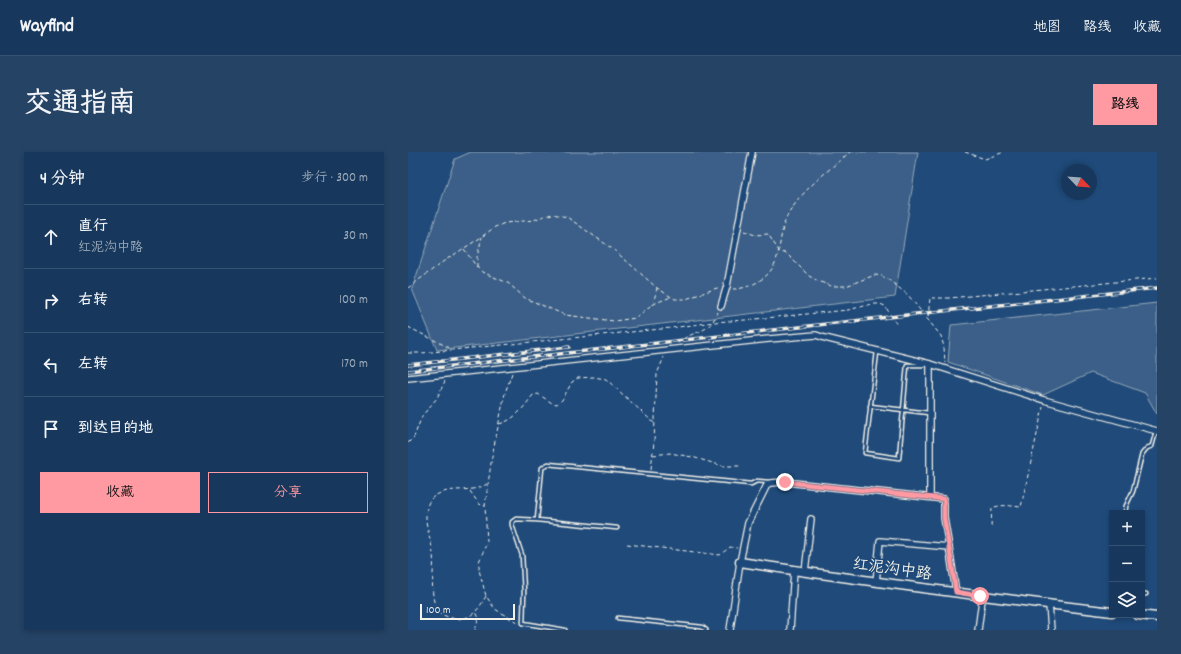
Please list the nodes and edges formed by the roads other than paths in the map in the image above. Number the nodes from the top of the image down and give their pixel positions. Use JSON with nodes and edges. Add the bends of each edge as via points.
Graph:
{"nodes":[{"id":1,"x":752,"y":152,"type":"edge"},
{"id":2,"x":721,"y":306,"type":"road end"},
{"id":3,"x":877,"y":351,"type":"junction"},
{"id":4,"x":930,"y":364,"type":"junction"},
{"id":5,"x":408,"y":378,"type":"edge"},
{"id":6,"x":870,"y":406,"type":"junction"},
{"id":7,"x":904,"y":410,"type":"junction"},
{"id":8,"x":930,"y":414,"type":"junction"},
{"id":9,"x":1156,"y":431,"type":"edge"},
{"id":10,"x":770,"y":482,"type":"junction"},
{"id":11,"x":930,"y":496,"type":"junction"},
{"id":12,"x":1125,"y":510,"type":"edge"},
{"id":13,"x":811,"y":519,"type":"dead end"},
{"id":14,"x":537,"y":520,"type":"junction"},
{"id":15,"x":617,"y":528,"type":"dead end"},
{"id":16,"x":949,"y":547,"type":"junction"},
{"id":17,"x":740,"y":562,"type":"junction"},
{"id":18,"x":794,"y":570,"type":"junction"},
{"id":19,"x":805,"y":572,"type":"junction"},
{"id":20,"x":876,"y":582,"type":"junction"},
{"id":21,"x":956,"y":592,"type":"junction"},
{"id":22,"x":986,"y":597,"type":"junction"},
{"id":23,"x":1050,"y":605,"type":"junction"},
{"id":24,"x":1109,"y":612,"type":"edge"},
{"id":25,"x":1145,"y":616,"type":"edge"},
{"id":26,"x":1157,"y":617,"type":"edge"},
{"id":27,"x":618,"y":618,"type":"dead end"},
{"id":28,"x":980,"y":629,"type":"edge"},
{"id":29,"x":565,"y":630,"type":"edge"},
{"id":30,"x":706,"y":630,"type":"edge"},
{"id":31,"x":730,"y":630,"type":"edge"},
{"id":32,"x":790,"y":630,"type":"edge"},
{"id":33,"x":1051,"y":630,"type":"edge"}],
"edges":[{"from":1,"to":2,"type":"street"},
{"from":3,"to":4,"type":"street"},
{"from":3,"to":5,"type":"street","via":[[816,334]]},
{"from":3,"to":6,"type":"lane"},
{"from":4,"to":7,"type":"lane","via":[[907,365]]},
{"from":4,"to":8,"type":"street"},
{"from":4,"to":9,"type":"street","via":[[1044,400]]},
{"from":6,"to":7,"type":"lane"},
{"from":6,"to":7,"type":"lane","via":[[865,453],[899,458]]},
{"from":7,"to":8,"type":"lane"},
{"from":8,"to":11,"type":"street"},
{"from":9,"to":12,"type":"lane","via":[[1152,446],[1142,454]]},
{"from":10,"to":11,"type":"street"},
{"from":10,"to":14,"type":"lane","via":[[757,481],[751,484],[548,464],[542,468]]},
{"from":10,"to":17,"type":"street","via":[[748,524]]},
{"from":11,"to":16,"type":"street","via":[[944,499]]},
{"from":13,"to":19,"type":"street"},
{"from":14,"to":15,"type":"lane"},
{"from":14,"to":29,"type":"lane","via":[[516,519],[512,522],[522,555],[523,623]]},
{"from":16,"to":20,"type":"street","via":[[880,541]]},
{"from":16,"to":21,"type":"street"},
{"from":17,"to":18,"type":"street","name":"红泥沟中路"},
{"from":17,"to":31,"type":"street"},
{"from":18,"to":19,"type":"street","name":"红泥沟中路"},
{"from":18,"to":32,"type":"street"},
{"from":19,"to":20,"type":"street","name":"红泥沟中路"},
{"from":20,"to":21,"type":"street","name":"红泥沟中路"},
{"from":21,"to":22,"type":"street","name":"红泥沟中路"},
{"from":22,"to":23,"type":"street","name":"红泥沟中路"},
{"from":22,"to":28,"type":"street","via":[[982,600]]},
{"from":23,"to":24,"type":"street","name":"红泥沟中路"},
{"from":23,"to":33,"type":"street"},
{"from":25,"to":26,"type":"street"},
{"from":27,"to":30,"type":"lane","via":[[702,627]]}]}
